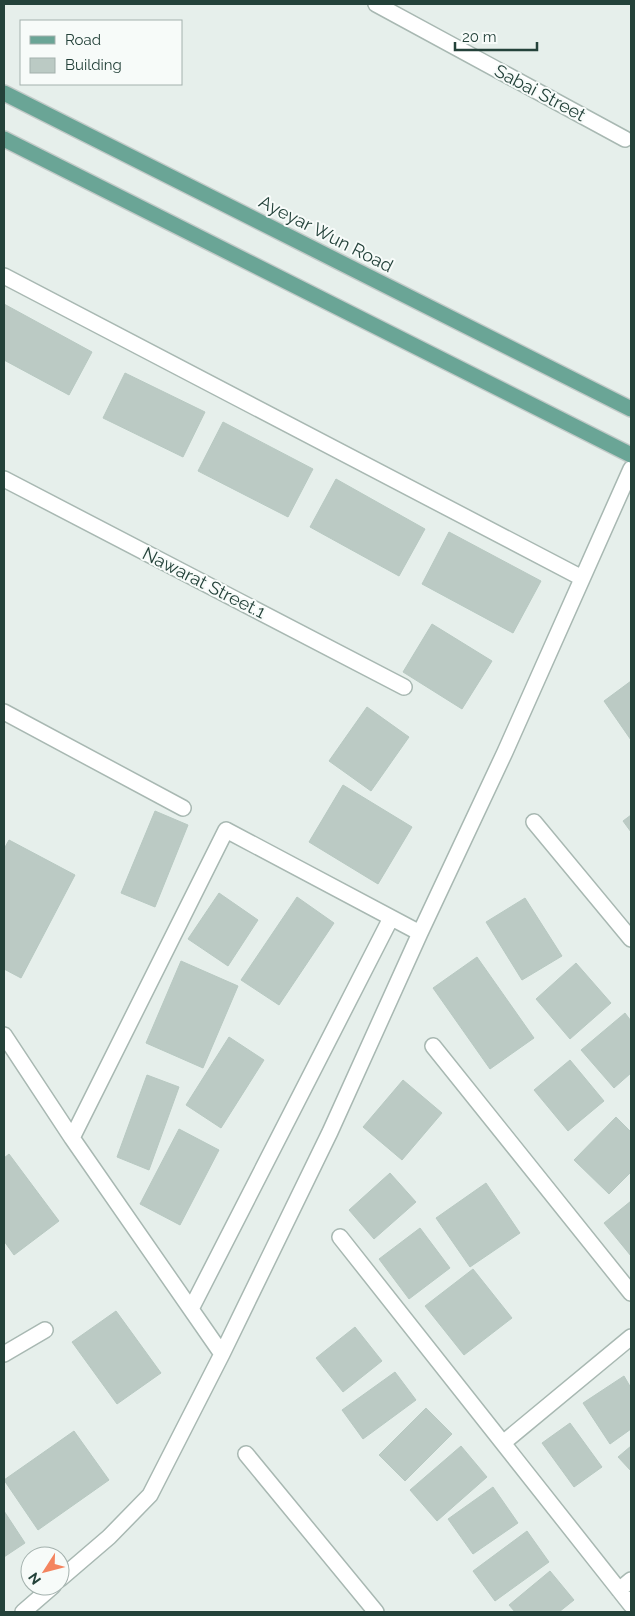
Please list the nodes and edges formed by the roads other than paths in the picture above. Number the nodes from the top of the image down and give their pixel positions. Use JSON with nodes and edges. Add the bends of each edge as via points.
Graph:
{"nodes":[{"id":1,"x":376,"y":4,"type":"edge"},
{"id":2,"x":4,"y":93,"type":"edge"},
{"id":3,"x":625,"y":138,"type":"dead end"},
{"id":4,"x":4,"y":139,"type":"edge"},
{"id":5,"x":4,"y":276,"type":"edge"},
{"id":6,"x":631,"y":409,"type":"edge"},
{"id":7,"x":631,"y":454,"type":"edge"},
{"id":8,"x":631,"y":468,"type":"edge"},
{"id":9,"x":4,"y":479,"type":"edge"},
{"id":10,"x":582,"y":578,"type":"junction"},
{"id":11,"x":404,"y":687,"type":"dead end"},
{"id":12,"x":4,"y":712,"type":"edge"},
{"id":13,"x":183,"y":808,"type":"dead end"},
{"id":14,"x":534,"y":822,"type":"dead end"},
{"id":15,"x":391,"y":918,"type":"junction"},
{"id":16,"x":420,"y":934,"type":"junction"},
{"id":17,"x":631,"y":939,"type":"edge"},
{"id":18,"x":4,"y":1035,"type":"edge"},
{"id":19,"x":433,"y":1046,"type":"dead end"},
{"id":20,"x":72,"y":1138,"type":"junction"},
{"id":21,"x":340,"y":1237,"type":"dead end"},
{"id":22,"x":631,"y":1293,"type":"edge"},
{"id":23,"x":190,"y":1309,"type":"junction"},
{"id":24,"x":44,"y":1330,"type":"dead end"},
{"id":25,"x":631,"y":1337,"type":"edge"},
{"id":26,"x":4,"y":1354,"type":"edge"},
{"id":27,"x":222,"y":1354,"type":"junction"},
{"id":28,"x":503,"y":1443,"type":"junction"},
{"id":29,"x":246,"y":1454,"type":"dead end"},
{"id":30,"x":70,"y":1571,"type":"edge"},
{"id":31,"x":631,"y":1580,"type":"edge"},
{"id":32,"x":619,"y":1590,"type":"junction"},
{"id":33,"x":41,"y":1596,"type":"edge"},
{"id":34,"x":631,"y":1605,"type":"edge"},
{"id":35,"x":23,"y":1612,"type":"edge"},
{"id":36,"x":376,"y":1612,"type":"edge"}],
"edges":[{"from":1,"to":3,"type":"street","name":"Sabai Street"},
{"from":2,"to":6,"type":"main road","name":"Ayeyar Wun Road"},
{"from":4,"to":7,"type":"main road"},
{"from":5,"to":10,"type":"street"},
{"from":8,"to":10,"type":"street"},
{"from":9,"to":11,"type":"street","name":"Nawarat Street.1"},
{"from":10,"to":16,"type":"street"},
{"from":12,"to":13,"type":"street"},
{"from":14,"to":17,"type":"street"},
{"from":15,"to":16,"type":"street"},
{"from":15,"to":20,"type":"street","via":[[226,830]]},
{"from":15,"to":23,"type":"street"},
{"from":16,"to":27,"type":"street","via":[[330,1132]]},
{"from":18,"to":20,"type":"street"},
{"from":19,"to":22,"type":"street"},
{"from":20,"to":23,"type":"street"},
{"from":21,"to":28,"type":"street"},
{"from":23,"to":27,"type":"street"},
{"from":24,"to":26,"type":"street"},
{"from":25,"to":28,"type":"street"},
{"from":27,"to":30,"type":"street","via":[[150,1495]]},
{"from":28,"to":32,"type":"street"},
{"from":29,"to":36,"type":"street"},
{"from":31,"to":32,"type":"street"},
{"from":32,"to":34,"type":"street"},
{"from":33,"to":35,"type":"street"}]}
